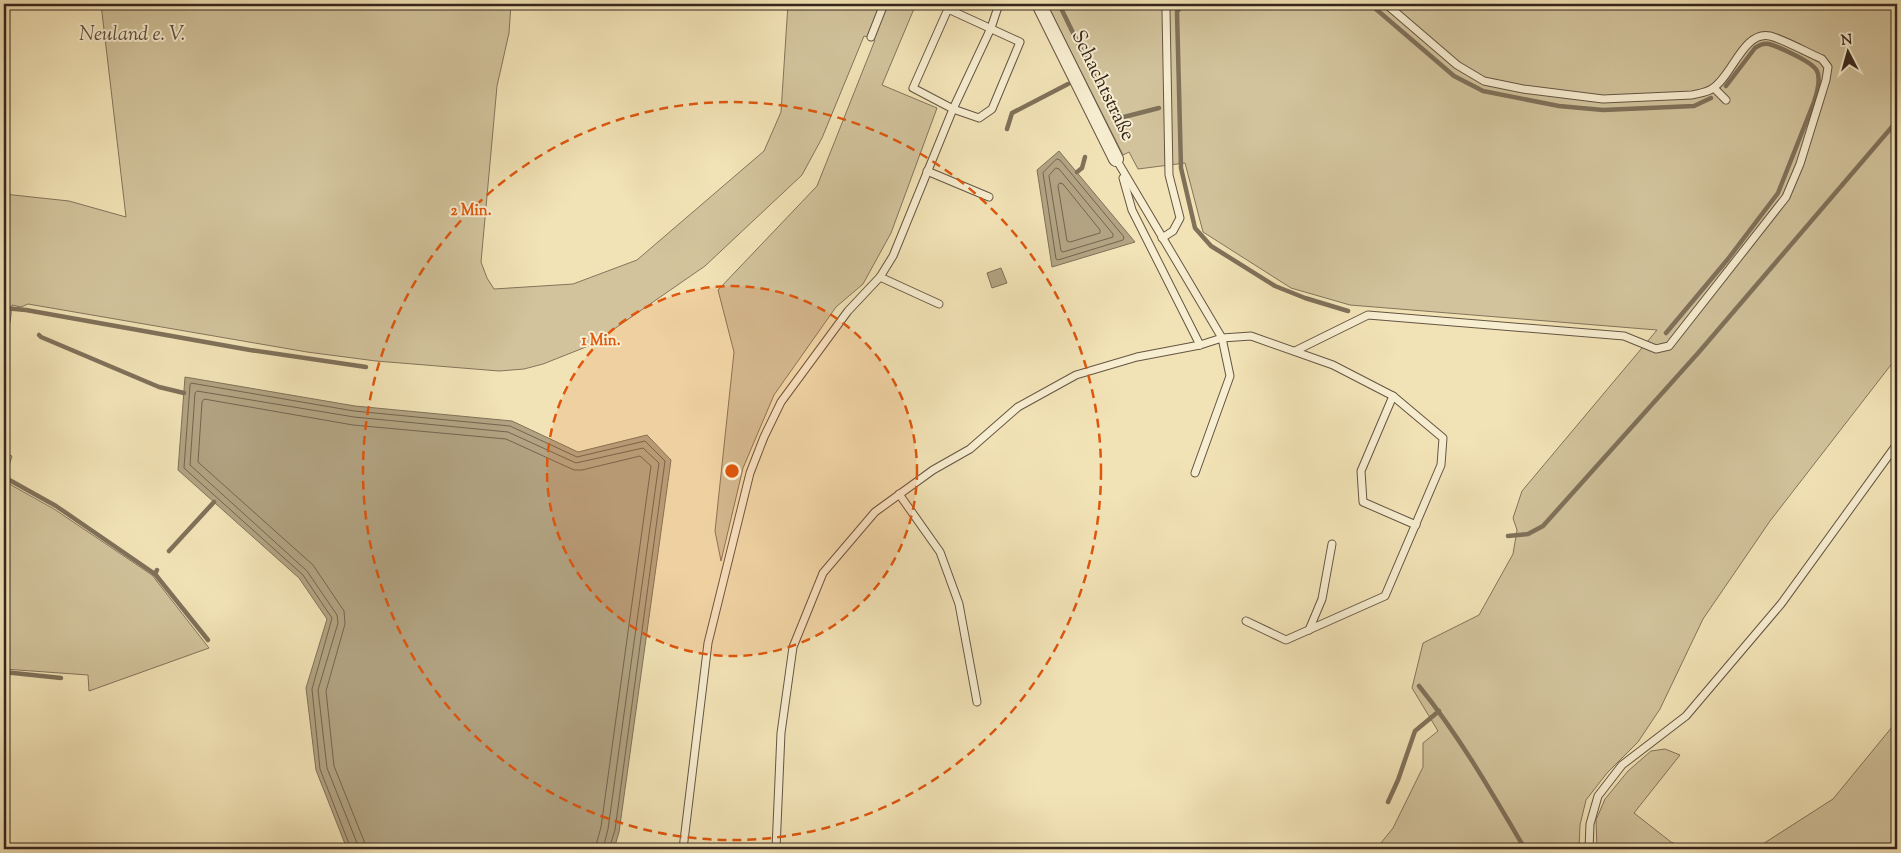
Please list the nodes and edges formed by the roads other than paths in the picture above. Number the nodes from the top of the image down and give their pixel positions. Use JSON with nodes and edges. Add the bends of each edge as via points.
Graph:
{"nodes":[{"id":1,"x":884,"y":4,"type":"edge"},
{"id":2,"x":999,"y":4,"type":"edge"},
{"id":3,"x":1039,"y":4,"type":"edge"},
{"id":4,"x":1169,"y":4,"type":"edge"},
{"id":5,"x":1386,"y":4,"type":"edge"},
{"id":6,"x":991,"y":28,"type":"junction"},
{"id":7,"x":870,"y":36,"type":"dead end"},
{"id":8,"x":1714,"y":88,"type":"junction"},
{"id":9,"x":1726,"y":100,"type":"dead end"},
{"id":10,"x":953,"y":109,"type":"junction"},
{"id":11,"x":1119,"y":165,"type":"junction"},
{"id":12,"x":927,"y":171,"type":"junction"},
{"id":13,"x":989,"y":197,"type":"dead end"},
{"id":14,"x":1162,"y":238,"type":"junction"},
{"id":15,"x":880,"y":277,"type":"junction"},
{"id":16,"x":939,"y":304,"type":"dead end"},
{"id":17,"x":1222,"y":338,"type":"junction"},
{"id":18,"x":1200,"y":345,"type":"junction"},
{"id":19,"x":1295,"y":351,"type":"junction"},
{"id":20,"x":1393,"y":396,"type":"junction"},
{"id":21,"x":1897,"y":444,"type":"edge"},
{"id":22,"x":1195,"y":473,"type":"dead end"},
{"id":23,"x":899,"y":494,"type":"junction"},
{"id":24,"x":1416,"y":525,"type":"junction"},
{"id":25,"x":1332,"y":544,"type":"dead end"},
{"id":26,"x":1246,"y":621,"type":"dead end"},
{"id":27,"x":1309,"y":630,"type":"junction"},
{"id":28,"x":977,"y":702,"type":"dead end"},
{"id":29,"x":683,"y":849,"type":"edge"},
{"id":30,"x":776,"y":849,"type":"edge"},
{"id":31,"x":1589,"y":849,"type":"edge"}],
"edges":[{"from":1,"to":7,"type":"lane"},
{"from":2,"to":6,"type":"lane"},
{"from":3,"to":11,"type":"street","name":"Schachtstraße"},
{"from":4,"to":14,"type":"lane","via":[[1166,10],[1169,175],[1180,218],[1173,231]]},
{"from":5,"to":8,"type":"lane","via":[[1457,65],[1484,81],[1603,99],[1692,95]]},
{"from":6,"to":10,"type":"lane"},
{"from":6,"to":10,"type":"lane","via":[[1020,42],[992,109],[979,118]]},
{"from":6,"to":10,"type":"lane","via":[[948,9],[913,88]]},
{"from":8,"to":9,"type":"lane"},
{"from":8,"to":19,"type":"lane","via":[[1755,37],[1769,36],[1822,59],[1828,67],[1800,164],[1786,197],[1669,346],[1656,349],[1624,336],[1368,315]]},
{"from":10,"to":12,"type":"lane"},
{"from":11,"to":14,"type":"lane"},
{"from":11,"to":18,"type":"lane","via":[[1132,210]]},
{"from":12,"to":13,"type":"lane"},
{"from":12,"to":15,"type":"lane","via":[[893,256]]},
{"from":14,"to":17,"type":"lane"},
{"from":15,"to":16,"type":"lane"},
{"from":15,"to":29,"type":"lane","via":[[848,311],[781,402],[750,474],[708,643]]},
{"from":17,"to":18,"type":"lane"},
{"from":17,"to":19,"type":"lane","via":[[1251,336]]},
{"from":17,"to":22,"type":"lane","via":[[1230,376]]},
{"from":18,"to":23,"type":"lane","via":[[1137,357],[1076,375],[1018,407],[970,449]]},
{"from":19,"to":20,"type":"lane","via":[[1333,365]]},
{"from":20,"to":24,"type":"lane","via":[[1443,438],[1441,465]]},
{"from":20,"to":24,"type":"lane","via":[[1361,471],[1364,502]]},
{"from":21,"to":31,"type":"lane","via":[[1781,604],[1686,716],[1622,765],[1598,796],[1590,824]]},
{"from":23,"to":28,"type":"lane","via":[[940,552],[959,604]]},
{"from":23,"to":30,"type":"lane","via":[[875,512],[823,573],[793,648],[781,733]]},
{"from":24,"to":27,"type":"lane","via":[[1385,596]]},
{"from":25,"to":27,"type":"lane","via":[[1322,598]]},
{"from":26,"to":27,"type":"lane","via":[[1286,640]]}]}
